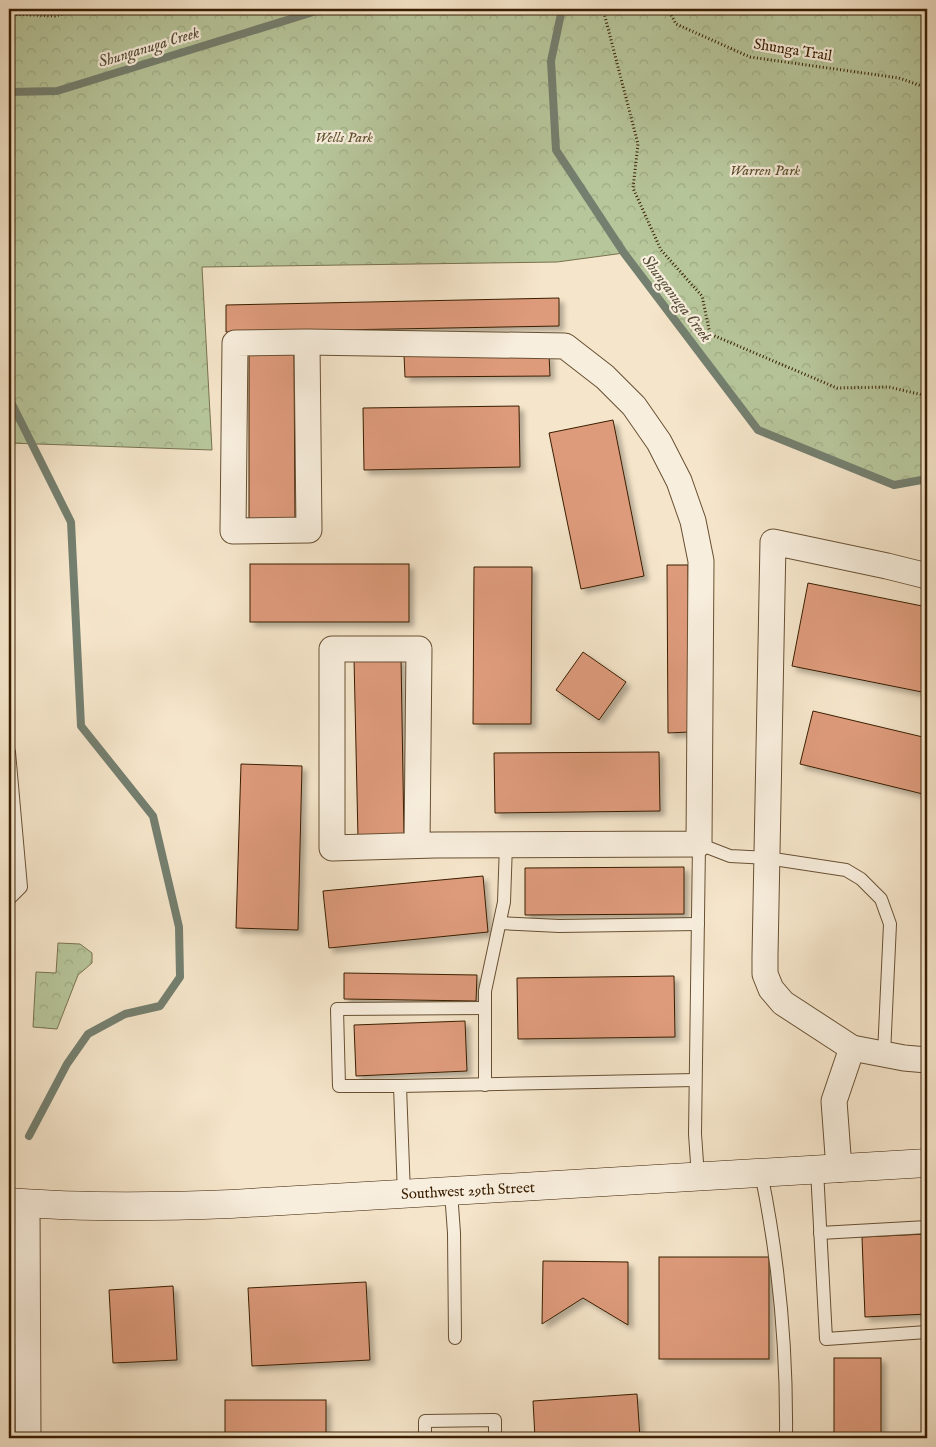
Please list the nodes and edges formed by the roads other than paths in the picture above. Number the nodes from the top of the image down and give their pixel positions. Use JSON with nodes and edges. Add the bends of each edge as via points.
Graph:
{"nodes":[{"id":1,"x":307,"y":342,"type":"junction"},
{"id":2,"x":927,"y":576,"type":"edge"},
{"id":3,"x":9,"y":752,"type":"edge"},
{"id":4,"x":506,"y":844,"type":"junction"},
{"id":5,"x":699,"y":844,"type":"junction"},
{"id":6,"x":417,"y":845,"type":"junction"},
{"id":7,"x":767,"y":858,"type":"junction"},
{"id":8,"x":9,"y":899,"type":"edge"},
{"id":9,"x":500,"y":923,"type":"junction"},
{"id":10,"x":698,"y":924,"type":"junction"},
{"id":11,"x":484,"y":1008,"type":"junction"},
{"id":12,"x":852,"y":1048,"type":"junction"},
{"id":13,"x":884,"y":1054,"type":"junction"},
{"id":14,"x":927,"y":1060,"type":"edge"},
{"id":15,"x":695,"y":1080,"type":"junction"},
{"id":16,"x":485,"y":1084,"type":"junction"},
{"id":17,"x":400,"y":1086,"type":"junction"},
{"id":18,"x":927,"y":1163,"type":"edge"},
{"id":19,"x":828,"y":1169,"type":"junction"},
{"id":20,"x":761,"y":1173,"type":"junction"},
{"id":21,"x":698,"y":1177,"type":"junction"},
{"id":22,"x":451,"y":1192,"type":"junction"},
{"id":23,"x":404,"y":1195,"type":"junction"},
{"id":24,"x":18,"y":1202,"type":"edge"},
{"id":25,"x":927,"y":1227,"type":"edge"},
{"id":26,"x":820,"y":1233,"type":"junction"},
{"id":27,"x":927,"y":1332,"type":"edge"},
{"id":28,"x":18,"y":1337,"type":"edge"},
{"id":29,"x":455,"y":1338,"type":"dead end"},
{"id":30,"x":28,"y":1438,"type":"edge"},
{"id":31,"x":425,"y":1438,"type":"edge"},
{"id":32,"x":495,"y":1438,"type":"edge"},
{"id":33,"x":786,"y":1438,"type":"edge"}],
"edges":[{"from":1,"to":1,"type":"street","via":[[309,530],[233,530],[235,343]]},
{"from":1,"to":5,"type":"street","via":[[565,346],[605,377],[634,406],[659,442],[679,481],[693,521],[700,561]]},
{"from":2,"to":7,"type":"street","via":[[774,542]]},
{"from":3,"to":8,"type":"lane","via":[[21,887]]},
{"from":4,"to":5,"type":"street"},
{"from":4,"to":6,"type":"street"},
{"from":4,"to":9,"type":"lane"},
{"from":5,"to":7,"type":"lane","via":[[730,856]]},
{"from":5,"to":10,"type":"lane"},
{"from":6,"to":6,"type":"street","via":[[332,848],[332,650],[419,650]]},
{"from":7,"to":12,"type":"street","via":[[766,974],[771,989],[783,1003]]},
{"from":7,"to":13,"type":"lane","via":[[846,870],[862,879],[881,899],[890,924]]},
{"from":9,"to":10,"type":"lane","via":[[560,926]]},
{"from":9,"to":11,"type":"lane"},
{"from":10,"to":15,"type":"lane"},
{"from":11,"to":16,"type":"lane"},
{"from":11,"to":17,"type":"lane","via":[[338,1009],[339,1086]]},
{"from":12,"to":13,"type":"street"},
{"from":12,"to":19,"type":"street","via":[[834,1100]]},
{"from":13,"to":14,"type":"street"},
{"from":15,"to":16,"type":"lane"},
{"from":15,"to":21,"type":"lane"},
{"from":16,"to":17,"type":"lane"},
{"from":17,"to":23,"type":"lane"},
{"from":18,"to":19,"type":"main road","name":"Southwest 29th Street"},
{"from":19,"to":20,"type":"main road","name":"Southwest 29th Street"},
{"from":19,"to":26,"type":"lane"},
{"from":20,"to":21,"type":"main road","name":"Southwest 29th Street"},
{"from":20,"to":33,"type":"lane","via":[[782,1325]]},
{"from":21,"to":22,"type":"main road","name":"Southwest 29th Street"},
{"from":22,"to":23,"type":"main road","name":"Southwest 29th Street"},
{"from":22,"to":29,"type":"lane"},
{"from":23,"to":24,"type":"main road","name":"Southwest 29th Street","via":[[159,1207]]},
{"from":24,"to":28,"type":"street"},
{"from":25,"to":26,"type":"lane"},
{"from":26,"to":27,"type":"lane","via":[[826,1339]]},
{"from":28,"to":30,"type":"street"},
{"from":31,"to":32,"type":"lane","via":[[425,1421],[495,1420]]}]}
